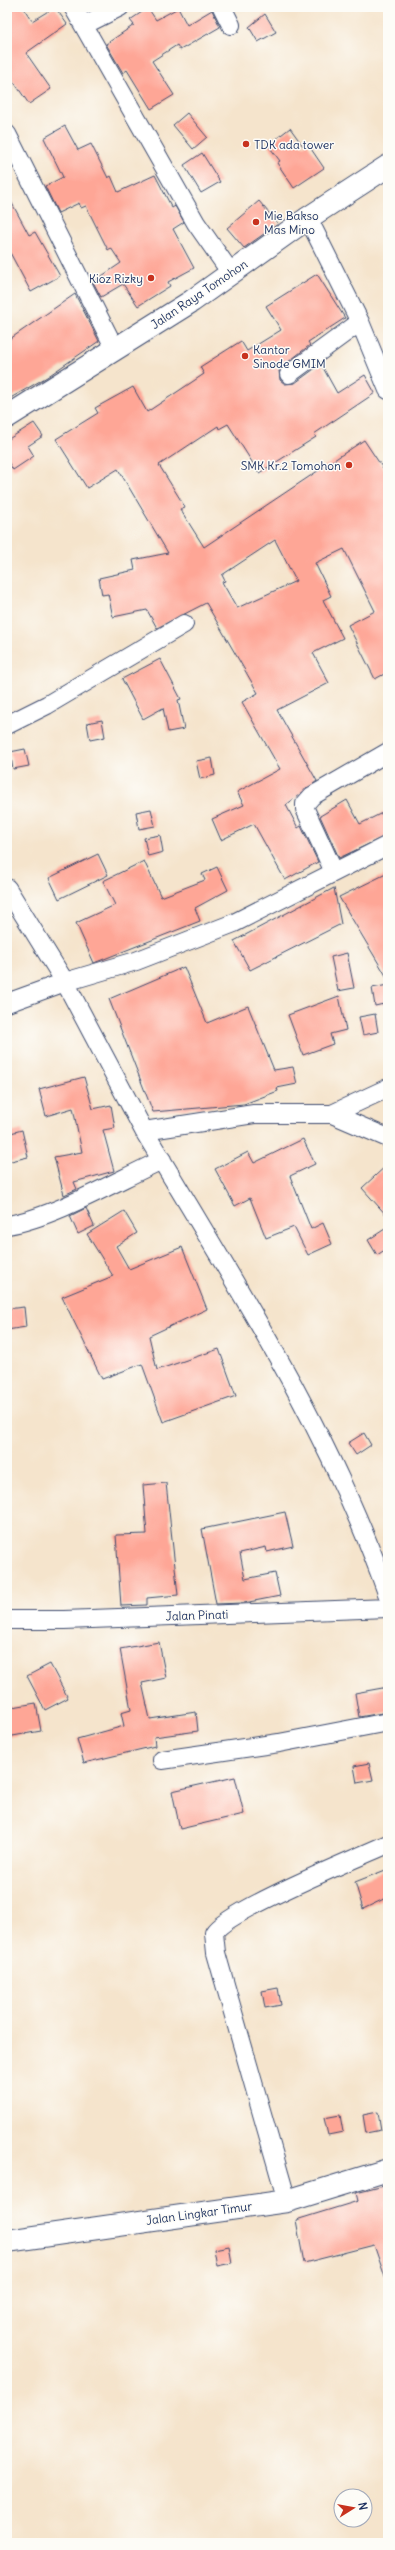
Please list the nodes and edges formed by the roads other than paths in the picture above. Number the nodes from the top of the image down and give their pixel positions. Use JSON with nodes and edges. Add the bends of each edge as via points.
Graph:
{"nodes":[{"id":1,"x":73,"y":7,"type":"edge"},
{"id":2,"x":120,"y":7,"type":"edge"},
{"id":3,"x":222,"y":7,"type":"edge"},
{"id":4,"x":84,"y":25,"type":"junction"},
{"id":5,"x":231,"y":25,"type":"dead end"},
{"id":6,"x":7,"y":134,"type":"edge"},
{"id":7,"x":388,"y":166,"type":"edge"},
{"id":8,"x":308,"y":218,"type":"junction"},
{"id":9,"x":231,"y":273,"type":"junction"},
{"id":10,"x":360,"y":322,"type":"junction"},
{"id":11,"x":115,"y":349,"type":"junction"},
{"id":12,"x":289,"y":374,"type":"dead end"},
{"id":13,"x":388,"y":390,"type":"edge"},
{"id":14,"x":7,"y":417,"type":"edge"},
{"id":15,"x":184,"y":624,"type":"dead end"},
{"id":16,"x":7,"y":725,"type":"edge"},
{"id":17,"x":388,"y":752,"type":"edge"},
{"id":18,"x":388,"y":845,"type":"edge"},
{"id":19,"x":334,"y":872,"type":"junction"},
{"id":20,"x":7,"y":888,"type":"edge"},
{"id":21,"x":65,"y":982,"type":"junction"},
{"id":22,"x":7,"y":1003,"type":"edge"},
{"id":23,"x":388,"y":1088,"type":"edge"},
{"id":24,"x":332,"y":1114,"type":"junction"},
{"id":25,"x":144,"y":1131,"type":"junction"},
{"id":26,"x":388,"y":1138,"type":"edge"},
{"id":27,"x":162,"y":1160,"type":"junction"},
{"id":28,"x":7,"y":1225,"type":"edge"},
{"id":29,"x":388,"y":1596,"type":"edge"},
{"id":30,"x":388,"y":1608,"type":"edge"},
{"id":31,"x":7,"y":1620,"type":"edge"},
{"id":32,"x":388,"y":1722,"type":"edge"},
{"id":33,"x":162,"y":1760,"type":"dead end"},
{"id":34,"x":388,"y":1844,"type":"edge"},
{"id":35,"x":388,"y":2170,"type":"edge"},
{"id":36,"x":287,"y":2201,"type":"junction"},
{"id":37,"x":7,"y":2241,"type":"edge"}],
"edges":[{"from":1,"to":4,"type":"street"},
{"from":2,"to":4,"type":"street"},
{"from":3,"to":5,"type":"street"},
{"from":4,"to":9,"type":"street","via":[[196,223]]},
{"from":6,"to":11,"type":"street"},
{"from":7,"to":8,"type":"main road","name":"Jalan Raya Tomohon"},
{"from":8,"to":9,"type":"main road","name":"Jalan Raya Tomohon"},
{"from":8,"to":10,"type":"street"},
{"from":9,"to":11,"type":"main road","name":"Jalan Raya Tomohon","via":[[192,301]]},
{"from":10,"to":12,"type":"street"},
{"from":10,"to":13,"type":"street"},
{"from":11,"to":14,"type":"main road","name":"Jalan Raya Tomohon"},
{"from":15,"to":16,"type":"street","via":[[48,705]]},
{"from":17,"to":19,"type":"street","via":[[312,796],[304,804]]},
{"from":18,"to":19,"type":"street"},
{"from":19,"to":21,"type":"street","via":[[234,923],[136,961]]},
{"from":20,"to":21,"type":"street"},
{"from":21,"to":22,"type":"street"},
{"from":21,"to":25,"type":"street"},
{"from":23,"to":24,"type":"street"},
{"from":24,"to":25,"type":"street","via":[[254,1114]]},
{"from":24,"to":26,"type":"street"},
{"from":25,"to":27,"type":"street"},
{"from":27,"to":28,"type":"street","via":[[62,1206],[22,1222]]},
{"from":27,"to":29,"type":"street","via":[[270,1343],[330,1457],[371,1546]]},
{"from":30,"to":31,"type":"street","name":"Jalan Pinati"},
{"from":32,"to":33,"type":"street","via":[[279,1743]]},
{"from":34,"to":36,"type":"street","via":[[246,1909],[219,1926],[214,1933],[216,1953]]},
{"from":35,"to":36,"type":"main road","name":"Jalan Lingkar Timur"},
{"from":36,"to":37,"type":"main road","name":"Jalan Lingkar Timur"}]}
